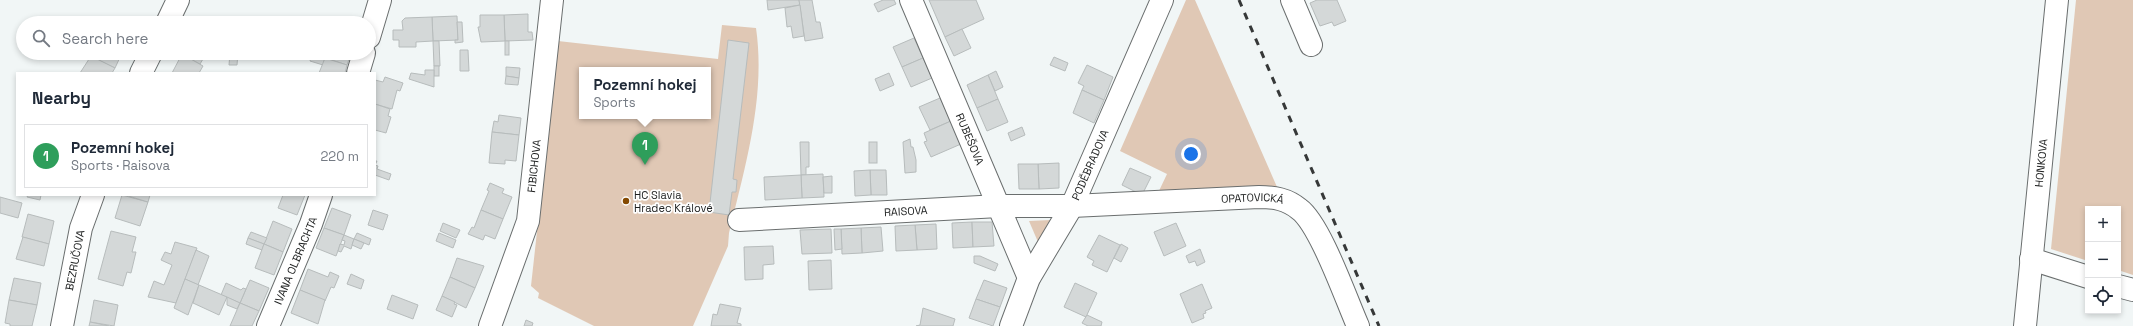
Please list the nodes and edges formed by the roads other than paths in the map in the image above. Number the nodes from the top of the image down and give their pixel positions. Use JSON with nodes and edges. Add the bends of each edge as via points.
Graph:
{"nodes":[{"id":1,"x":178,"y":0,"type":"edge"},
{"id":2,"x":380,"y":0,"type":"edge"},
{"id":3,"x":552,"y":0,"type":"edge"},
{"id":4,"x":910,"y":0,"type":"edge"},
{"id":5,"x":1162,"y":0,"type":"edge"},
{"id":6,"x":1292,"y":0,"type":"edge"},
{"id":7,"x":2057,"y":0,"type":"edge"},
{"id":8,"x":170,"y":16,"type":"edge"},
{"id":9,"x":375,"y":16,"type":"edge"},
{"id":10,"x":1311,"y":45,"type":"dead end"},
{"id":11,"x":148,"y":60,"type":"edge"},
{"id":12,"x":362,"y":60,"type":"edge"},
{"id":13,"x":142,"y":72,"type":"edge"},
{"id":14,"x":358,"y":72,"type":"edge"},
{"id":15,"x":93,"y":196,"type":"edge"},
{"id":16,"x":321,"y":196,"type":"edge"},
{"id":17,"x":999,"y":206,"type":"junction"},
{"id":18,"x":1072,"y":206,"type":"junction"},
{"id":19,"x":739,"y":220,"type":"dead end"},
{"id":20,"x":2031,"y":259,"type":"junction"},
{"id":21,"x":2085,"y":276,"type":"edge"},
{"id":22,"x":1029,"y":278,"type":"junction"},
{"id":23,"x":2121,"y":287,"type":"edge"},
{"id":24,"x":2133,"y":290,"type":"edge"},
{"id":25,"x":62,"y":326,"type":"edge"},
{"id":26,"x":268,"y":326,"type":"edge"},
{"id":27,"x":490,"y":326,"type":"edge"},
{"id":28,"x":1011,"y":326,"type":"edge"},
{"id":29,"x":1358,"y":326,"type":"edge"},
{"id":30,"x":2025,"y":326,"type":"edge"}],
"edges":[{"from":1,"to":8,"type":"street"},
{"from":2,"to":9,"type":"street"},
{"from":3,"to":27,"type":"street","name":"FIBICHOVA","via":[[528,221]]},
{"from":4,"to":17,"type":"street","name":"RUBEŠOVA"},
{"from":5,"to":18,"type":"street","name":"PODĚBRADOVA"},
{"from":6,"to":10,"type":"street"},
{"from":7,"to":20,"type":"street","name":"HONKOVA"},
{"from":11,"to":13,"type":"street"},
{"from":12,"to":14,"type":"street"},
{"from":15,"to":25,"type":"street","name":"BEZRUČOVA","via":[[81,228]]},
{"from":16,"to":26,"type":"street","name":"IVANA OLBRACHTA"},
{"from":17,"to":18,"type":"street","name":"RAISOVA"},
{"from":17,"to":19,"type":"street","name":"RAISOVA"},
{"from":17,"to":22,"type":"street","name":"RUBEŠOVA"},
{"from":18,"to":22,"type":"street","name":"PODĚBRADOVA"},
{"from":18,"to":29,"type":"street","name":"OPATOVICKÁ","via":[[1259,197],[1271,197],[1288,202],[1305,214],[1315,228]]},
{"from":20,"to":21,"type":"street"},
{"from":20,"to":30,"type":"street","name":"HONKOVA"},
{"from":22,"to":28,"type":"street","name":"PODĚBRADOVA"},
{"from":23,"to":24,"type":"street"}]}
